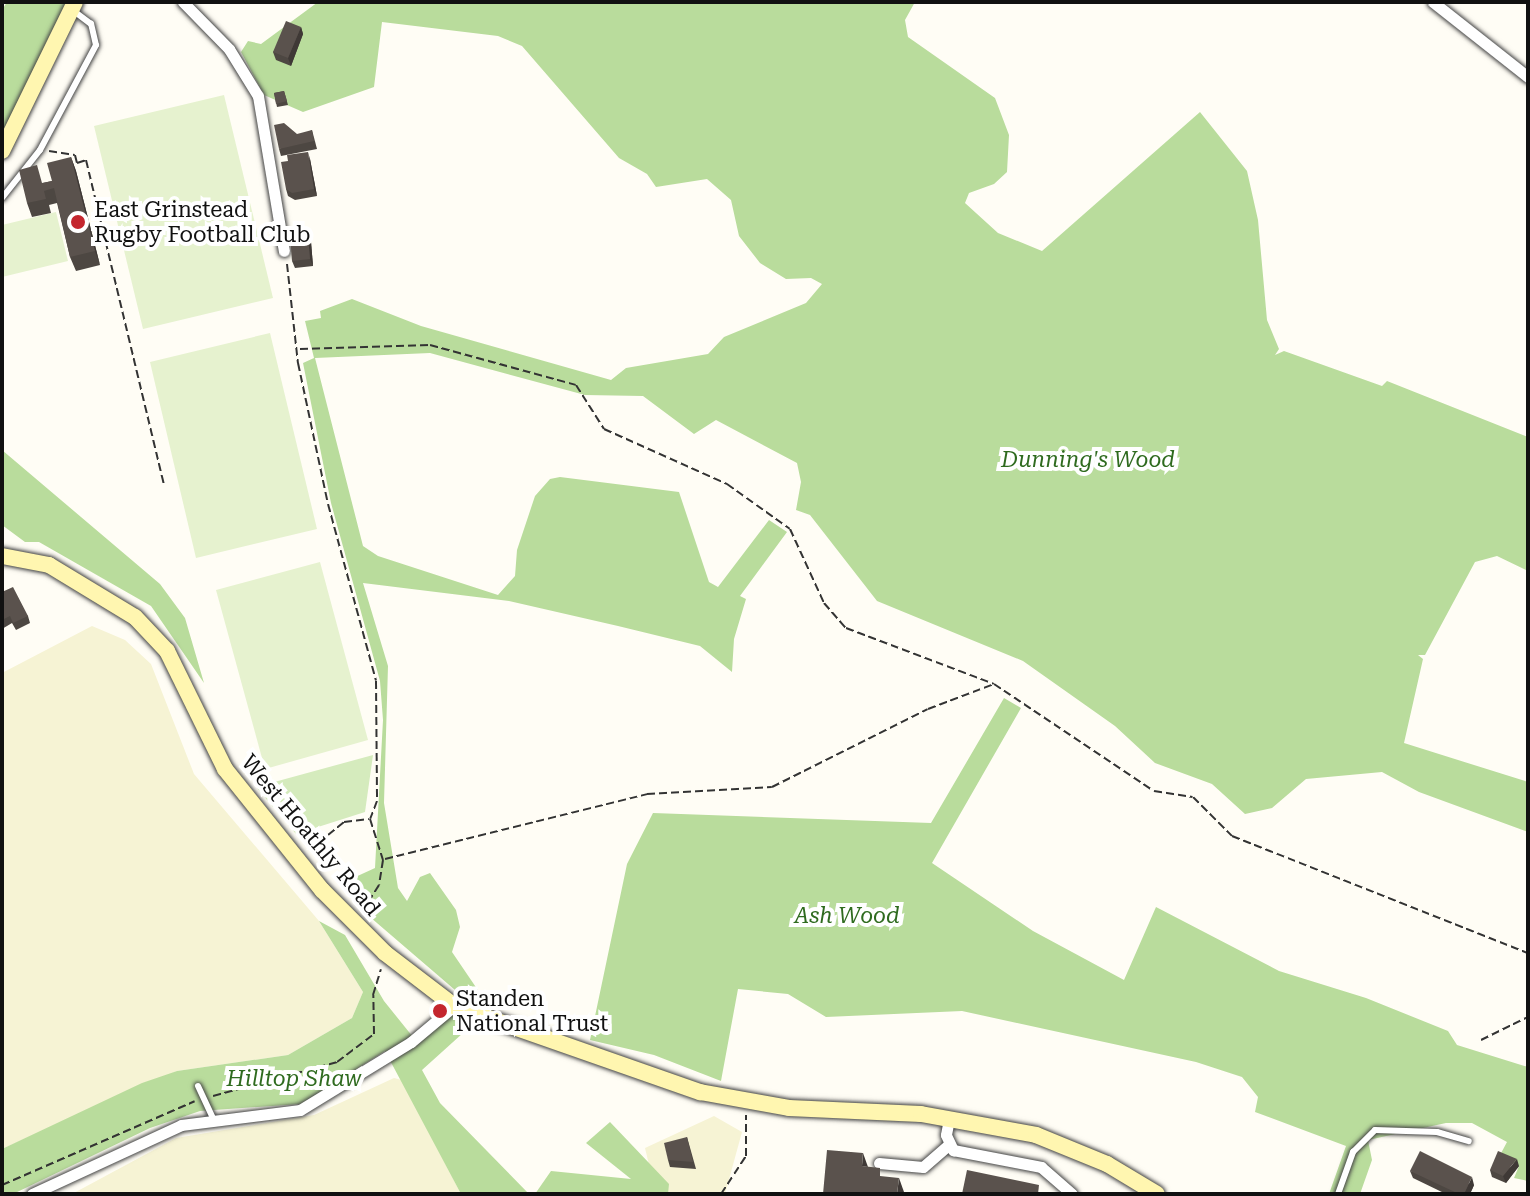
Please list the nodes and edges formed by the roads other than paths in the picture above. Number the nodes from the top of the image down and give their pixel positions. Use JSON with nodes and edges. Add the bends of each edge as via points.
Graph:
{"nodes":[{"id":1,"x":183,"y":2,"type":"edge"},
{"id":2,"x":1433,"y":2,"type":"edge"},
{"id":3,"x":73,"y":5,"type":"edge"},
{"id":4,"x":1528,"y":77,"type":"edge"},
{"id":5,"x":2,"y":151,"type":"edge"},
{"id":6,"x":2,"y":198,"type":"edge"},
{"id":7,"x":284,"y":251,"type":"road end"},
{"id":8,"x":2,"y":556,"type":"edge"},
{"id":9,"x":454,"y":1006,"type":"junction"},
{"id":10,"x":198,"y":1086,"type":"dead end"},
{"id":11,"x":213,"y":1118,"type":"junction"},
{"id":12,"x":949,"y":1119,"type":"junction"},
{"id":13,"x":1469,"y":1141,"type":"dead end"},
{"id":14,"x":947,"y":1146,"type":"junction"},
{"id":15,"x":879,"y":1163,"type":"dead end"},
{"id":16,"x":32,"y":1194,"type":"edge"},
{"id":17,"x":1072,"y":1194,"type":"edge"},
{"id":18,"x":1157,"y":1194,"type":"edge"},
{"id":19,"x":1338,"y":1194,"type":"edge"}],
"edges":[{"from":1,"to":7,"type":"street","via":[[229,49],[258,96]]},
{"from":2,"to":4,"type":"street"},
{"from":3,"to":5,"type":"street"},
{"from":3,"to":6,"type":"lane","via":[[91,24],[96,45],[40,150]]},
{"from":8,"to":9,"type":"street","name":"West Hoathly Road","via":[[49,565],[135,617],[167,651],[225,769],[354,925]]},
{"from":9,"to":11,"type":"street","via":[[411,1042],[300,1110]]},
{"from":9,"to":12,"type":"street","name":"West Hoathly Road","via":[[700,1092]]},
{"from":10,"to":11,"type":"lane"},
{"from":11,"to":16,"type":"street","via":[[152,1135]]},
{"from":12,"to":14,"type":"street"},
{"from":12,"to":18,"type":"street","name":"West Hoathly Road","via":[[1036,1135],[1107,1164]]},
{"from":13,"to":19,"type":"lane","via":[[1437,1132],[1375,1130],[1353,1152]]},
{"from":14,"to":15,"type":"street","via":[[923,1167]]},
{"from":14,"to":17,"type":"street","via":[[1041,1167]]}]}
